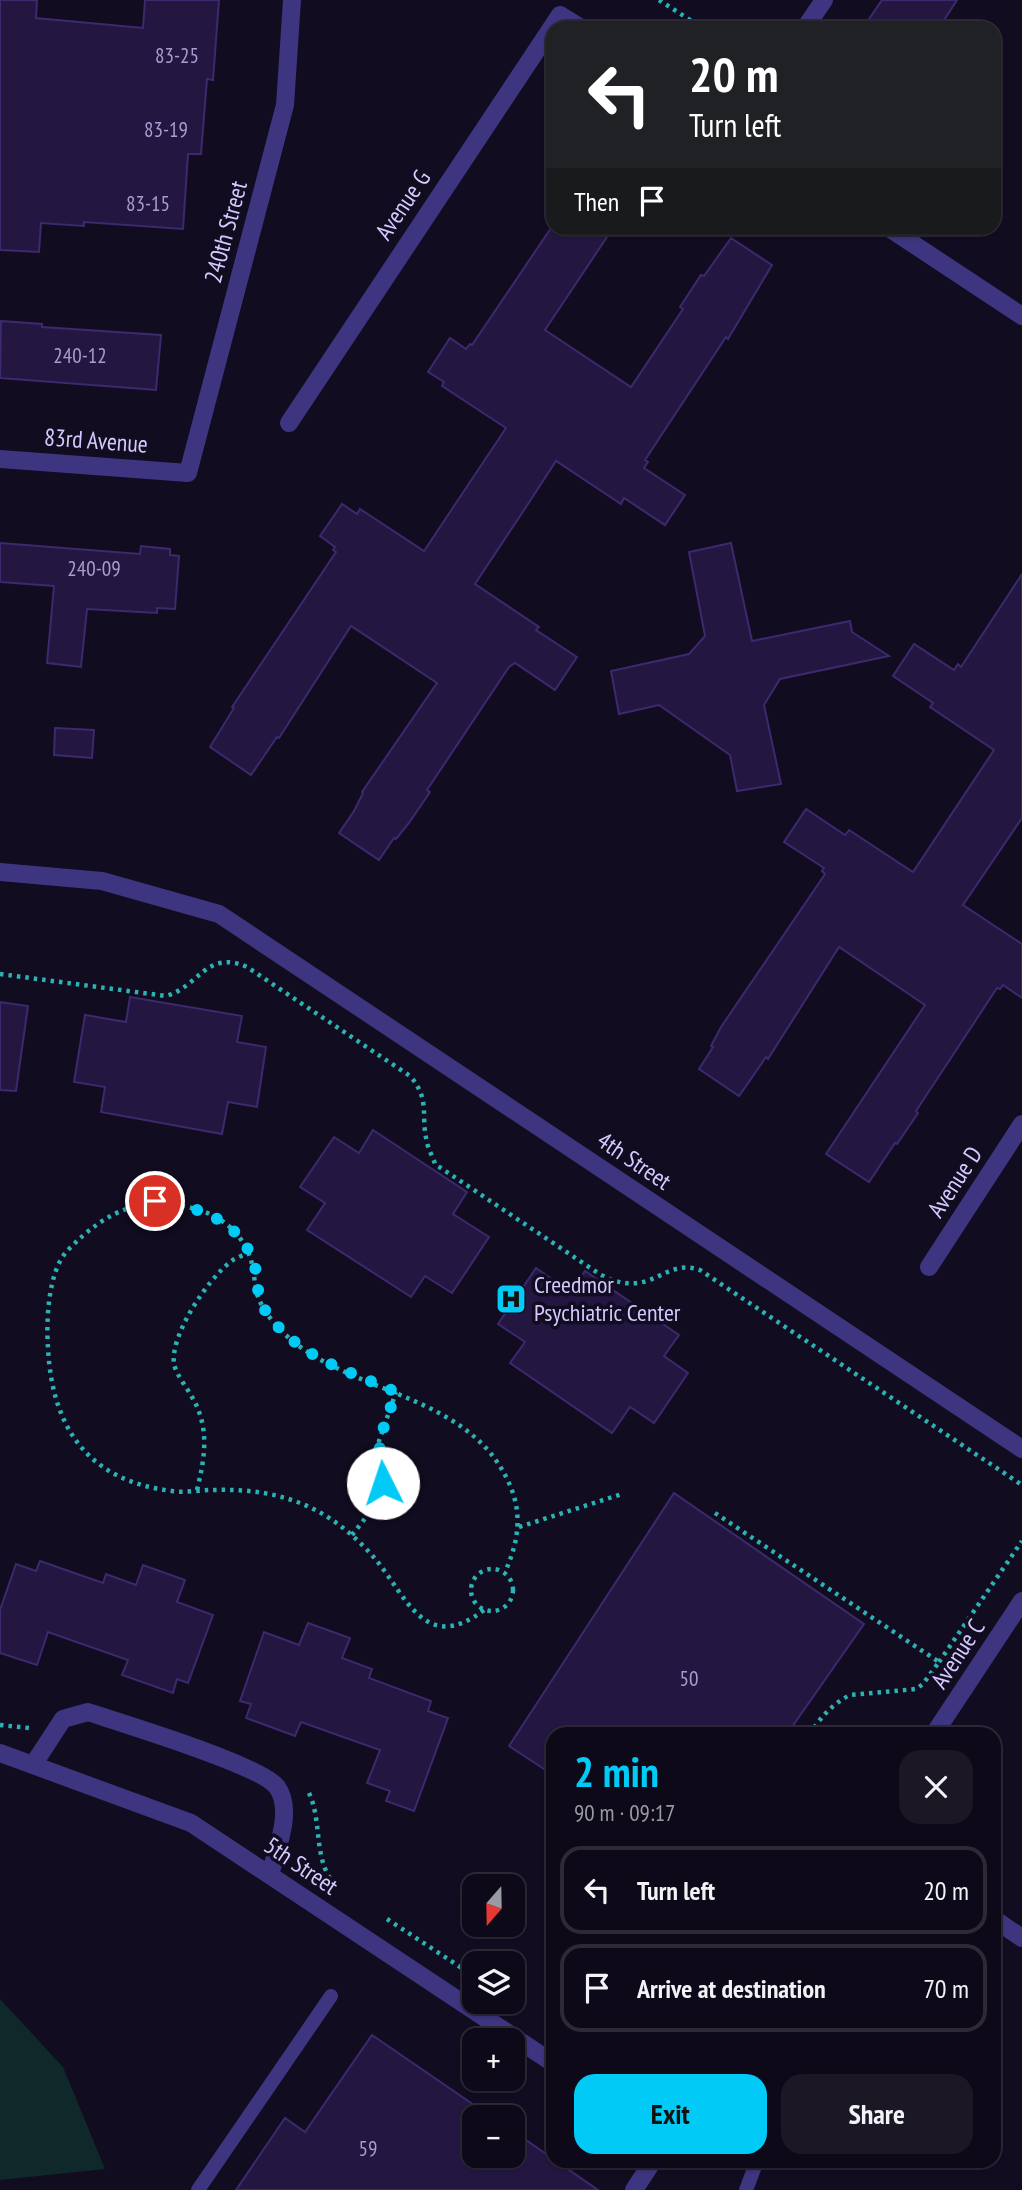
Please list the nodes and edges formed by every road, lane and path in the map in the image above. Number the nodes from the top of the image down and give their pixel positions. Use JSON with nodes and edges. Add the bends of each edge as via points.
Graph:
{"nodes":[{"id":1,"x":292,"y":0,"type":"edge"},
{"id":2,"x":659,"y":0,"type":"edge"},
{"id":3,"x":824,"y":0,"type":"edge"},
{"id":4,"x":557,"y":21,"type":"edge"},
{"id":5,"x":570,"y":21,"type":"edge"},
{"id":6,"x":693,"y":21,"type":"edge"},
{"id":7,"x":810,"y":21,"type":"edge"},
{"id":8,"x":546,"y":38,"type":"edge"},
{"id":9,"x":900,"y":235,"type":"edge"},
{"id":10,"x":1022,"y":316,"type":"edge"},
{"id":11,"x":289,"y":423,"type":"dead end"},
{"id":12,"x":0,"y":459,"type":"edge"},
{"id":13,"x":188,"y":473,"type":"joint"},
{"id":14,"x":0,"y":872,"type":"edge"},
{"id":15,"x":0,"y":974,"type":"edge"},
{"id":16,"x":1022,"y":1124,"type":"edge"},
{"id":17,"x":248,"y":1253,"type":"junction"},
{"id":18,"x":929,"y":1268,"type":"dead end"},
{"id":19,"x":396,"y":1392,"type":"junction"},
{"id":20,"x":1022,"y":1449,"type":"edge"},
{"id":21,"x":1022,"y":1485,"type":"edge"},
{"id":22,"x":197,"y":1490,"type":"junction"},
{"id":23,"x":622,"y":1494,"type":"dead end"},
{"id":24,"x":715,"y":1513,"type":"dead end"},
{"id":25,"x":519,"y":1527,"type":"junction"},
{"id":26,"x":352,"y":1535,"type":"junction"},
{"id":27,"x":1022,"y":1541,"type":"edge"},
{"id":28,"x":505,"y":1572,"type":"junction"},
{"id":29,"x":1022,"y":1601,"type":"edge"},
{"id":30,"x":484,"y":1610,"type":"junction"},
{"id":31,"x":939,"y":1662,"type":"junction"},
{"id":32,"x":0,"y":1725,"type":"edge"},
{"id":33,"x":37,"y":1727,"type":"dead end"},
{"id":34,"x":815,"y":1727,"type":"edge"},
{"id":35,"x":939,"y":1727,"type":"edge"},
{"id":36,"x":0,"y":1753,"type":"edge"},
{"id":37,"x":33,"y":1765,"type":"junction"},
{"id":38,"x":304,"y":1781,"type":"dead end"},
{"id":39,"x":270,"y":1875,"type":"junction"},
{"id":40,"x":345,"y":1892,"type":"dead end"},
{"id":41,"x":377,"y":1913,"type":"dead end"},
{"id":42,"x":1001,"y":1924,"type":"edge"},
{"id":43,"x":1022,"y":1938,"type":"edge"},
{"id":44,"x":462,"y":1967,"type":"edge"},
{"id":45,"x":331,"y":1996,"type":"dead end"},
{"id":46,"x":546,"y":2058,"type":"edge"},
{"id":47,"x":648,"y":2168,"type":"edge"},
{"id":48,"x":754,"y":2168,"type":"edge"},
{"id":49,"x":198,"y":2190,"type":"edge"},
{"id":50,"x":634,"y":2190,"type":"edge"},
{"id":51,"x":746,"y":2190,"type":"edge"}],
"edges":[{"from":1,"to":13,"type":"street","name":"240th Street","via":[[285,105]]},
{"from":2,"to":6,"type":"path"},
{"from":3,"to":7,"type":"street"},
{"from":4,"to":5,"type":"street","name":"Avenue G","via":[[561,15]]},
{"from":8,"to":11,"type":"street","name":"Avenue G"},
{"from":9,"to":10,"type":"street"},
{"from":12,"to":13,"type":"street","name":"83rd Avenue"},
{"from":14,"to":20,"type":"street","name":"4th Street","via":[[102,881],[219,914]]},
{"from":15,"to":21,"type":"path","via":[[166,996],[177,993],[209,966],[233,961],[247,967],[410,1076],[424,1098],[426,1142],[435,1164],[601,1275],[632,1284],[649,1282],[680,1266],[700,1270]]},
{"from":16,"to":18,"type":"street","name":"Avenue D"},
{"from":17,"to":19,"type":"path","via":[[255,1267],[256,1292],[268,1316],[293,1341],[324,1363]]},
{"from":17,"to":22,"type":"path","via":[[231,1261],[209,1283],[177,1344],[174,1365],[201,1412],[206,1437]]},
{"from":17,"to":22,"type":"path","via":[[239,1235],[211,1214],[178,1203],[155,1201],[113,1213],[65,1252],[46,1312],[50,1378],[60,1412],[81,1450],[136,1484],[175,1492]]},
{"from":19,"to":25,"type":"path","via":[[480,1440],[501,1466],[515,1496]]},
{"from":19,"to":26,"type":"path","via":[[379,1441],[383,1483],[374,1507]]},
{"from":22,"to":26,"type":"path","via":[[257,1491],[301,1503]]},
{"from":23,"to":25,"type":"path"},
{"from":24,"to":31,"type":"path"},
{"from":25,"to":28,"type":"path"},
{"from":26,"to":30,"type":"path","via":[[420,1618],[439,1626],[460,1624]]},
{"from":27,"to":31,"type":"path"},
{"from":28,"to":30,"type":"path","via":[[513,1583],[513,1597],[498,1611]]},
{"from":28,"to":30,"type":"path","via":[[491,1568],[473,1579],[473,1600]]},
{"from":29,"to":35,"type":"street","name":"Avenue C"},
{"from":31,"to":34,"type":"path","via":[[916,1689],[850,1695]]},
{"from":32,"to":33,"type":"path"},
{"from":36,"to":37,"type":"street","name":"5th Street"},
{"from":37,"to":39,"type":"street","name":"5th Street","via":[[191,1823]]},
{"from":37,"to":39,"type":"street","via":[[63,1720],[88,1712],[244,1766],[277,1786],[285,1809]]},
{"from":38,"to":40,"type":"path","via":[[315,1805],[317,1846],[325,1872],[334,1886]]},
{"from":39,"to":46,"type":"street","name":"5th Street"},
{"from":41,"to":44,"type":"path"},
{"from":42,"to":43,"type":"street"},
{"from":45,"to":49,"type":"lane"},
{"from":47,"to":50,"type":"street"},
{"from":48,"to":51,"type":"lane"}]}
